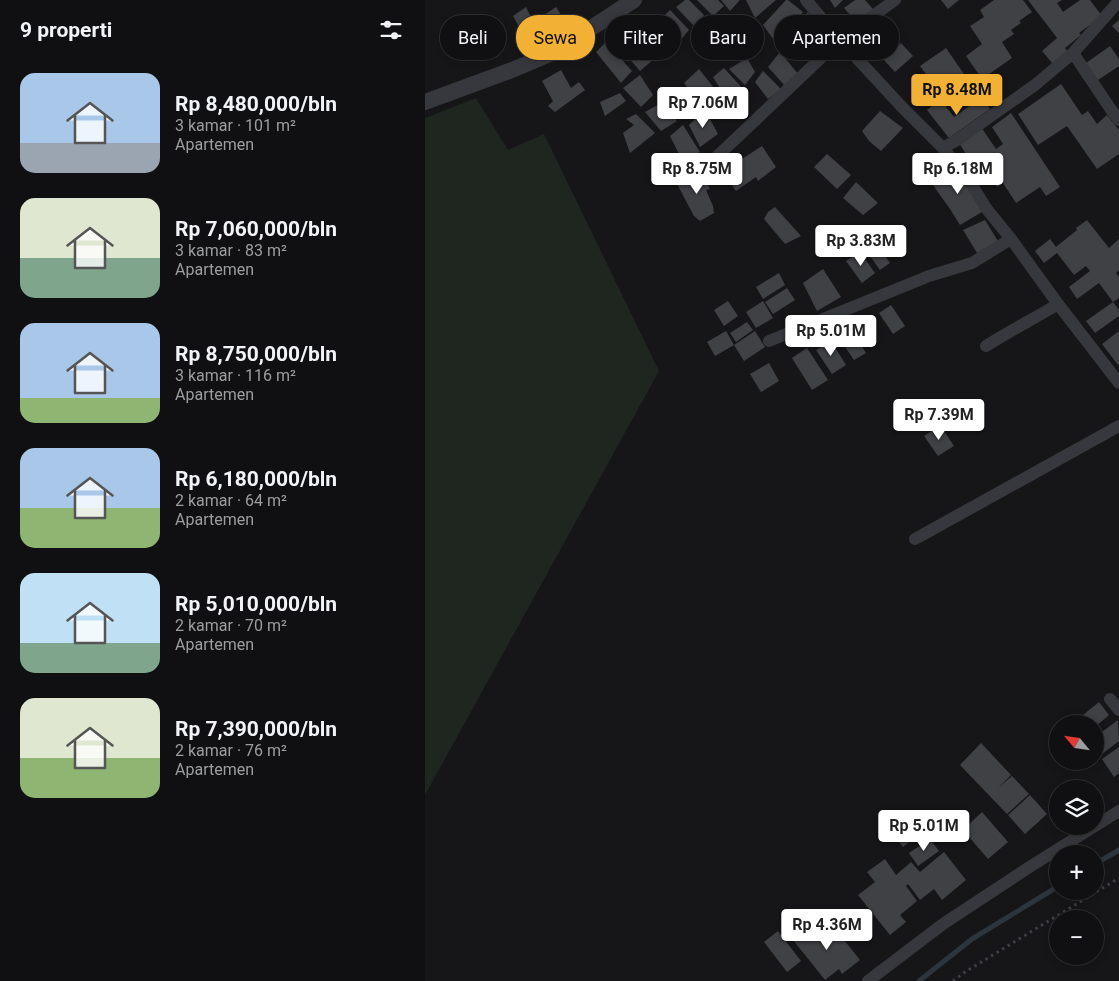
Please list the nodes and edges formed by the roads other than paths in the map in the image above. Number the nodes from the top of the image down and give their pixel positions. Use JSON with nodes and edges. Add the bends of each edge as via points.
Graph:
{"nodes":[{"id":1,"x":634,"y":0,"type":"edge"},
{"id":2,"x":806,"y":0,"type":"edge"},
{"id":3,"x":895,"y":0,"type":"edge"},
{"id":4,"x":1119,"y":1,"type":"edge"},
{"id":5,"x":819,"y":15,"type":"edge"},
{"id":6,"x":874,"y":15,"type":"edge"},
{"id":7,"x":1073,"y":53,"type":"junction"},
{"id":8,"x":819,"y":60,"type":"edge"},
{"id":9,"x":858,"y":60,"type":"edge"},
{"id":10,"x":425,"y":102,"type":"edge"},
{"id":11,"x":1119,"y":120,"type":"edge"},
{"id":12,"x":943,"y":148,"type":"junction"},
{"id":13,"x":709,"y":164,"type":"dead end"},
{"id":14,"x":1011,"y":239,"type":"junction"},
{"id":15,"x":1058,"y":304,"type":"junction"},
{"id":16,"x":769,"y":340,"type":"dead end"},
{"id":17,"x":986,"y":346,"type":"dead end"},
{"id":18,"x":1118,"y":378,"type":"edge"},
{"id":19,"x":1119,"y":426,"type":"edge"},
{"id":20,"x":915,"y":539,"type":"dead end"},
{"id":21,"x":1110,"y":699,"type":"dead end"},
{"id":22,"x":1119,"y":710,"type":"edge"},
{"id":23,"x":1119,"y":811,"type":"edge"},
{"id":24,"x":869,"y":981,"type":"edge"}],
"edges":[{"from":1,"to":10,"type":"street","via":[[550,54]]},
{"from":2,"to":5,"type":"street"},
{"from":3,"to":6,"type":"street"},
{"from":4,"to":7,"type":"street"},
{"from":7,"to":11,"type":"street"},
{"from":7,"to":12,"type":"street","via":[[1035,85]]},
{"from":8,"to":13,"type":"street"},
{"from":9,"to":12,"type":"street"},
{"from":12,"to":14,"type":"street"},
{"from":14,"to":15,"type":"street"},
{"from":14,"to":16,"type":"street","via":[[971,262]]},
{"from":15,"to":17,"type":"street"},
{"from":15,"to":18,"type":"street"},
{"from":19,"to":20,"type":"street"},
{"from":21,"to":22,"type":"street"},
{"from":23,"to":24,"type":"street","via":[[943,924]]}]}
